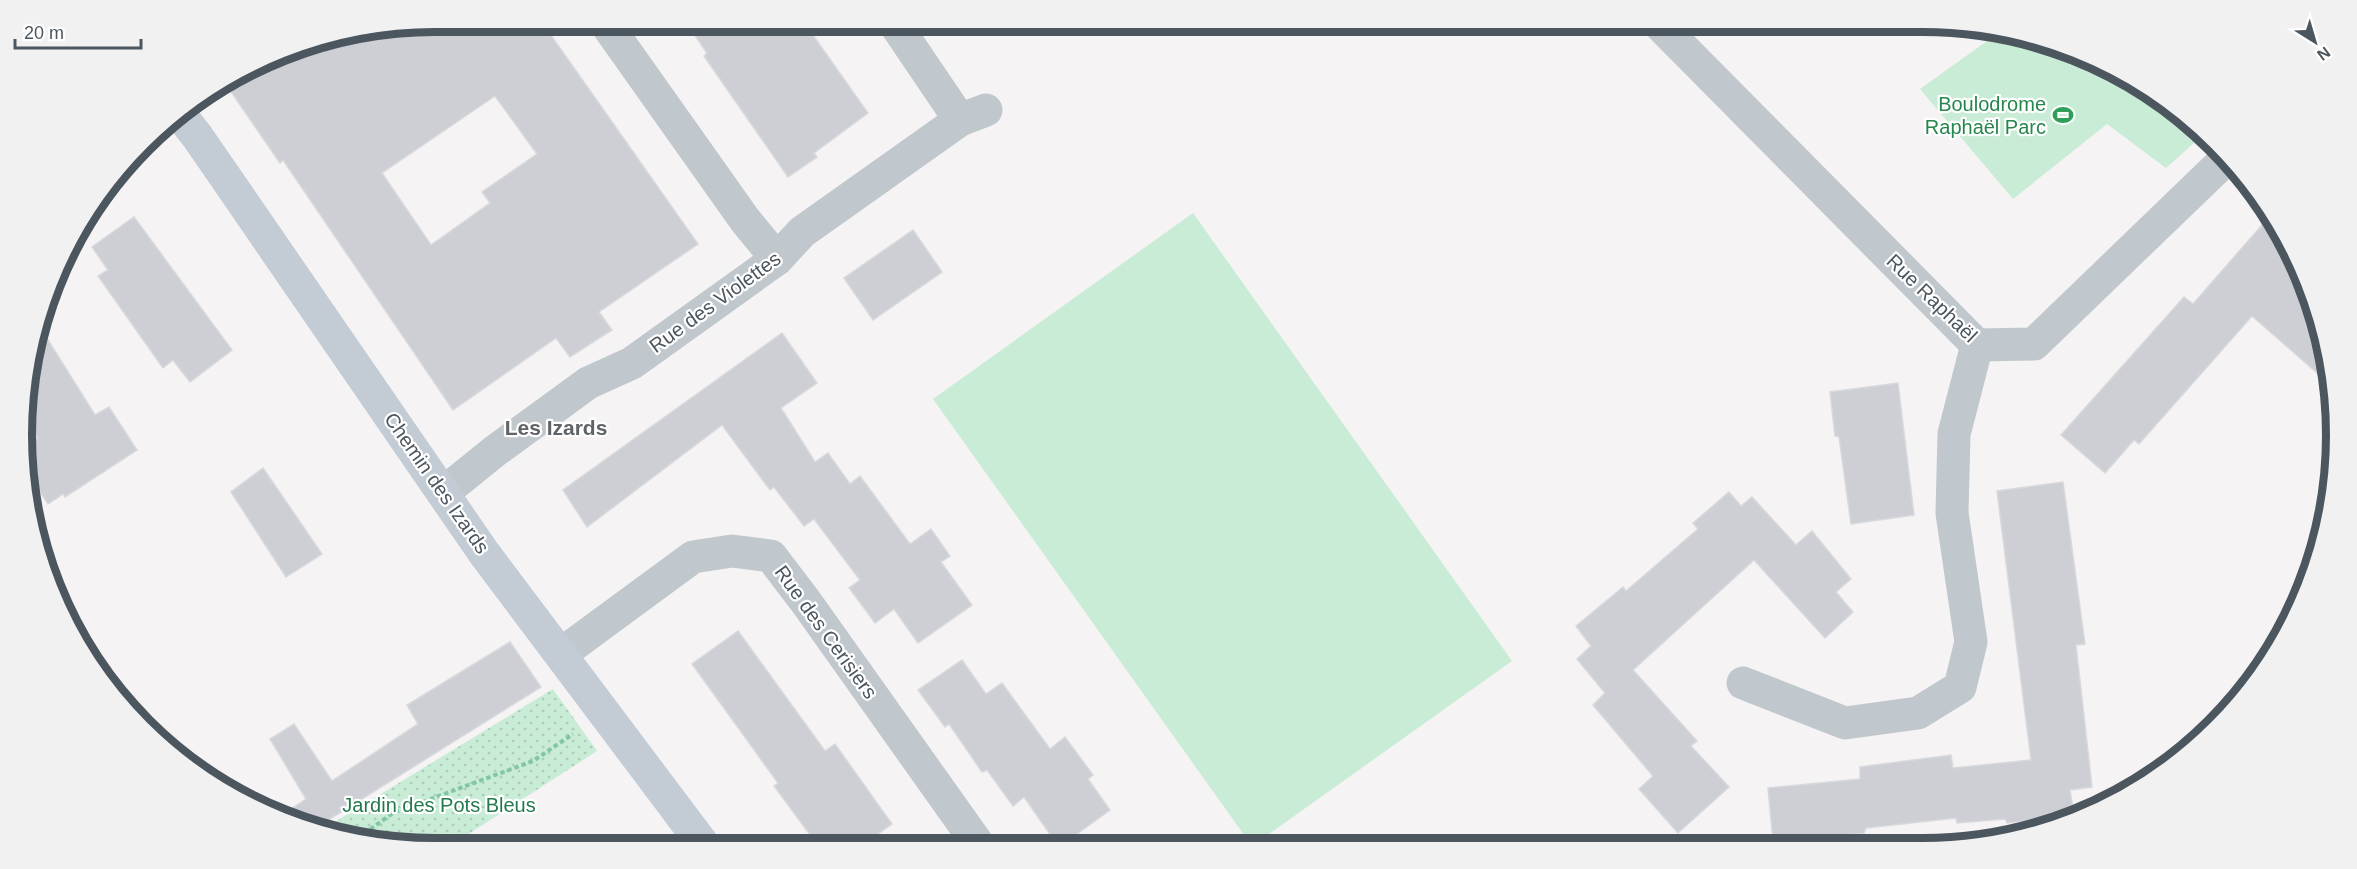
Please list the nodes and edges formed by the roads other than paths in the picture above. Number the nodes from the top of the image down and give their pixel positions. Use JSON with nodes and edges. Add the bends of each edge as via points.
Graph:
{"nodes":[{"id":1,"x":612,"y":32,"type":"edge"},
{"id":2,"x":902,"y":32,"type":"edge"},
{"id":3,"x":1667,"y":32,"type":"edge"},
{"id":4,"x":184,"y":119,"type":"edge"},
{"id":5,"x":2220,"y":164,"type":"edge"},
{"id":6,"x":777,"y":259,"type":"junction"},
{"id":7,"x":1977,"y":345,"type":"junction"},
{"id":8,"x":443,"y":493,"type":"junction"},
{"id":9,"x":561,"y":654,"type":"junction"},
{"id":10,"x":1743,"y":683,"type":"dead end"},
{"id":11,"x":698,"y":838,"type":"edge"},
{"id":12,"x":974,"y":838,"type":"edge"}],
"edges":[{"from":1,"to":6,"type":"street"},
{"from":2,"to":6,"type":"street","name":"Rue des Violettes","via":[[973,115],[802,232]]},
{"from":3,"to":7,"type":"street","name":"Rue Raphaël"},
{"from":4,"to":8,"type":"street","name":"Chemin des Izards"},
{"from":5,"to":7,"type":"street","name":"Rue Raphaël","via":[[2034,344]]},
{"from":6,"to":8,"type":"street","name":"Rue des Violettes","via":[[632,363],[588,383]]},
{"from":7,"to":10,"type":"street","via":[[1954,434],[1952,513],[1971,642],[1960,687],[1918,713],[1845,723]]},
{"from":8,"to":9,"type":"street","name":"Chemin des Izards"},
{"from":9,"to":11,"type":"street","name":"Chemin des Izards"},
{"from":9,"to":12,"type":"street","name":"Rue des Cerisiers","via":[[693,557],[732,550],[771,556]]}]}
